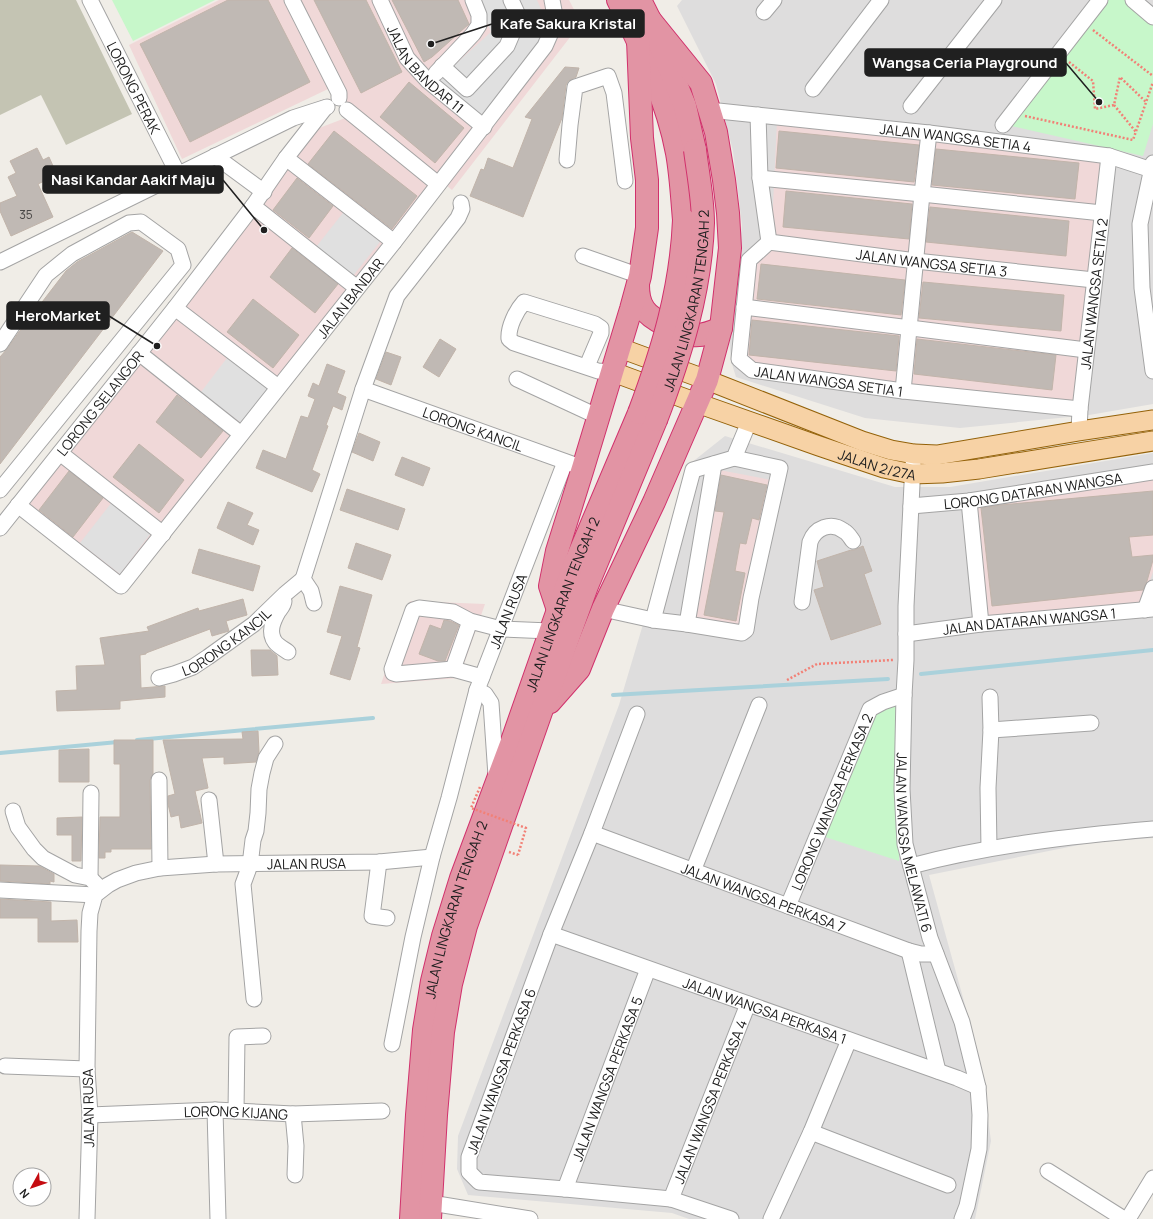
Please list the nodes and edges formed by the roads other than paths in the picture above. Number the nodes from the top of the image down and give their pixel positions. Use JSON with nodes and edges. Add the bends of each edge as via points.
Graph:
{"nodes":[{"id":1,"x":90,"y":0,"type":"edge"},
{"id":2,"x":292,"y":0,"type":"edge"},
{"id":3,"x":380,"y":0,"type":"edge"},
{"id":4,"x":472,"y":0,"type":"edge"},
{"id":5,"x":511,"y":0,"type":"edge"},
{"id":6,"x":552,"y":0,"type":"edge"},
{"id":7,"x":618,"y":0,"type":"edge"},
{"id":8,"x":640,"y":0,"type":"edge"},
{"id":9,"x":774,"y":0,"type":"edge"},
{"id":10,"x":881,"y":0,"type":"edge"},
{"id":11,"x":994,"y":0,"type":"edge"},
{"id":12,"x":1100,"y":0,"type":"edge"},
{"id":13,"x":1133,"y":0,"type":"edge"},
{"id":14,"x":764,"y":12,"type":"dead end"},
{"id":15,"x":1153,"y":17,"type":"edge"},
{"id":16,"x":650,"y":20,"type":"junction"},
{"id":17,"x":638,"y":40,"type":"junction"},
{"id":18,"x":442,"y":66,"type":"junction"},
{"id":19,"x":428,"y":81,"type":"junction"},
{"id":20,"x":813,"y":89,"type":"dead end"},
{"id":21,"x":335,"y":106,"type":"junction"},
{"id":22,"x":911,"y":106,"type":"dead end"},
{"id":23,"x":709,"y":110,"type":"junction"},
{"id":24,"x":758,"y":115,"type":"junction"},
{"id":25,"x":1003,"y":125,"type":"dead end"},
{"id":26,"x":484,"y":127,"type":"junction"},
{"id":27,"x":930,"y":133,"type":"junction"},
{"id":28,"x":620,"y":138,"type":"junction"},
{"id":29,"x":642,"y":138,"type":"junction"},
{"id":30,"x":215,"y":156,"type":"junction"},
{"id":31,"x":1109,"y":156,"type":"junction"},
{"id":32,"x":286,"y":158,"type":"junction"},
{"id":33,"x":567,"y":160,"type":"dead end"},
{"id":34,"x":1152,"y":167,"type":"edge"},
{"id":35,"x":178,"y":174,"type":"junction"},
{"id":36,"x":760,"y":178,"type":"junction"},
{"id":37,"x":625,"y":181,"type":"dead end"},
{"id":38,"x":438,"y":184,"type":"junction"},
{"id":39,"x":264,"y":192,"type":"junction"},
{"id":40,"x":922,"y":194,"type":"junction"},
{"id":41,"x":461,"y":203,"type":"dead end"},
{"id":42,"x":253,"y":206,"type":"junction"},
{"id":43,"x":1102,"y":214,"type":"junction"},
{"id":44,"x":394,"y":242,"type":"junction"},
{"id":45,"x":769,"y":242,"type":"junction"},
{"id":46,"x":583,"y":256,"type":"dead end"},
{"id":47,"x":916,"y":261,"type":"junction"},
{"id":48,"x":0,"y":262,"type":"edge"},
{"id":49,"x":639,"y":280,"type":"junction"},
{"id":50,"x":1094,"y":280,"type":"junction"},
{"id":51,"x":357,"y":288,"type":"junction"},
{"id":52,"x":744,"y":307,"type":"junction"},
{"id":53,"x":175,"y":308,"type":"junction"},
{"id":54,"x":721,"y":328,"type":"junction"},
{"id":55,"x":909,"y":328,"type":"junction"},
{"id":56,"x":0,"y":344,"type":"edge"},
{"id":57,"x":620,"y":348,"type":"junction"},
{"id":58,"x":1086,"y":350,"type":"junction"},
{"id":59,"x":139,"y":353,"type":"junction"},
{"id":60,"x":587,"y":366,"type":"junction"},
{"id":61,"x":1153,"y":371,"type":"edge"},
{"id":62,"x":613,"y":372,"type":"junction"},
{"id":63,"x":517,"y":379,"type":"dead end"},
{"id":64,"x":707,"y":380,"type":"junction"},
{"id":65,"x":278,"y":388,"type":"junction"},
{"id":66,"x":363,"y":389,"type":"junction"},
{"id":67,"x":903,"y":391,"type":"junction"},
{"id":68,"x":697,"y":404,"type":"junction"},
{"id":69,"x":1080,"y":409,"type":"junction"},
{"id":70,"x":647,"y":416,"type":"junction"},
{"id":71,"x":599,"y":417,"type":"junction"},
{"id":72,"x":1153,"y":420,"type":"edge"},
{"id":73,"x":749,"y":422,"type":"junction"},
{"id":74,"x":1079,"y":431,"type":"junction"},
{"id":75,"x":241,"y":434,"type":"junction"},
{"id":76,"x":1150,"y":444,"type":"edge"},
{"id":77,"x":60,"y":453,"type":"junction"},
{"id":78,"x":914,"y":454,"type":"junction"},
{"id":79,"x":734,"y":458,"type":"junction"},
{"id":80,"x":714,"y":464,"type":"junction"},
{"id":81,"x":574,"y":465,"type":"junction"},
{"id":82,"x":1153,"y":472,"type":"edge"},
{"id":83,"x":912,"y":474,"type":"junction"},
{"id":84,"x":0,"y":490,"type":"edge"},
{"id":85,"x":969,"y":500,"type":"junction"},
{"id":86,"x":18,"y":505,"type":"junction"},
{"id":87,"x":912,"y":506,"type":"junction"},
{"id":88,"x":0,"y":528,"type":"edge"},
{"id":89,"x":162,"y":534,"type":"junction"},
{"id":90,"x":853,"y":541,"type":"dead end"},
{"id":91,"x":303,"y":578,"type":"junction"},
{"id":92,"x":1153,"y":588,"type":"edge"},
{"id":93,"x":285,"y":594,"type":"junction"},
{"id":94,"x":802,"y":602,"type":"dead end"},
{"id":95,"x":314,"y":603,"type":"dead end"},
{"id":96,"x":603,"y":609,"type":"junction"},
{"id":97,"x":558,"y":610,"type":"junction"},
{"id":98,"x":1149,"y":610,"type":"edge"},
{"id":99,"x":653,"y":620,"type":"junction"},
{"id":100,"x":470,"y":621,"type":"junction"},
{"id":101,"x":686,"y":624,"type":"junction"},
{"id":102,"x":981,"y":624,"type":"junction"},
{"id":103,"x":501,"y":629,"type":"junction"},
{"id":104,"x":550,"y":631,"type":"junction"},
{"id":105,"x":906,"y":634,"type":"junction"},
{"id":106,"x":288,"y":652,"type":"dead end"},
{"id":107,"x":453,"y":669,"type":"junction"},
{"id":108,"x":159,"y":678,"type":"dead end"},
{"id":109,"x":480,"y":684,"type":"junction"},
{"id":110,"x":904,"y":695,"type":"junction"},
{"id":111,"x":990,"y":697,"type":"dead end"},
{"id":112,"x":759,"y":705,"type":"dead end"},
{"id":113,"x":541,"y":712,"type":"junction"},
{"id":114,"x":637,"y":714,"type":"dead end"},
{"id":115,"x":1091,"y":723,"type":"dead end"},
{"id":116,"x":991,"y":730,"type":"junction"},
{"id":117,"x":274,"y":744,"type":"dead end"},
{"id":118,"x":159,"y":780,"type":"dead end"},
{"id":119,"x":488,"y":784,"type":"junction"},
{"id":120,"x":91,"y":793,"type":"dead end"},
{"id":121,"x":209,"y":800,"type":"dead end"},
{"id":122,"x":13,"y":811,"type":"dead end"},
{"id":123,"x":1153,"y":829,"type":"edge"},
{"id":124,"x":592,"y":833,"type":"junction"},
{"id":125,"x":989,"y":848,"type":"junction"},
{"id":126,"x":432,"y":857,"type":"junction"},
{"id":127,"x":379,"y":862,"type":"junction"},
{"id":128,"x":216,"y":864,"type":"junction"},
{"id":129,"x":250,"y":865,"type":"junction"},
{"id":130,"x":911,"y":866,"type":"junction"},
{"id":131,"x":160,"y":868,"type":"junction"},
{"id":132,"x":693,"y":871,"type":"junction"},
{"id":133,"x":90,"y":878,"type":"junction"},
{"id":134,"x":0,"y":890,"type":"edge"},
{"id":135,"x":98,"y":892,"type":"junction"},
{"id":136,"x":788,"y":906,"type":"junction"},
{"id":137,"x":387,"y":918,"type":"dead end"},
{"id":138,"x":551,"y":934,"type":"junction"},
{"id":139,"x":909,"y":951,"type":"junction"},
{"id":140,"x":936,"y":954,"type":"junction"},
{"id":141,"x":648,"y":969,"type":"junction"},
{"id":142,"x":254,"y":999,"type":"dead end"},
{"id":143,"x":748,"y":1004,"type":"junction"},
{"id":144,"x":263,"y":1036,"type":"dead end"},
{"id":145,"x":849,"y":1040,"type":"junction"},
{"id":146,"x":392,"y":1044,"type":"dead end"},
{"id":147,"x":4,"y":1066,"type":"dead end"},
{"id":148,"x":87,"y":1069,"type":"junction"},
{"id":149,"x":938,"y":1071,"type":"junction"},
{"id":150,"x":978,"y":1087,"type":"junction"},
{"id":151,"x":215,"y":1110,"type":"junction"},
{"id":152,"x":236,"y":1111,"type":"junction"},
{"id":153,"x":382,"y":1111,"type":"dead end"},
{"id":154,"x":293,"y":1114,"type":"junction"},
{"id":155,"x":90,"y":1115,"type":"junction"},
{"id":156,"x":811,"y":1132,"type":"junction"},
{"id":157,"x":1048,"y":1171,"type":"dead end"},
{"id":158,"x":294,"y":1174,"type":"dead end"},
{"id":159,"x":1153,"y":1178,"type":"edge"},
{"id":160,"x":948,"y":1186,"type":"dead end"},
{"id":161,"x":564,"y":1189,"type":"junction"},
{"id":162,"x":671,"y":1199,"type":"junction"},
{"id":163,"x":431,"y":1211,"type":"edge"},
{"id":164,"x":87,"y":1219,"type":"edge"},
{"id":165,"x":218,"y":1219,"type":"edge"},
{"id":166,"x":411,"y":1219,"type":"edge"},
{"id":167,"x":530,"y":1219,"type":"edge"},
{"id":168,"x":731,"y":1219,"type":"edge"},
{"id":169,"x":771,"y":1219,"type":"edge"},
{"id":170,"x":962,"y":1219,"type":"edge"},
{"id":171,"x":1124,"y":1219,"type":"edge"},
{"id":172,"x":1128,"y":1219,"type":"edge"}],
"edges":[{"from":1,"to":35,"type":"street","name":"LORONG PERAK"},
{"from":2,"to":21,"type":"street","via":[[339,93]]},
{"from":3,"to":19,"type":"street","name":"JALAN BANDAR 11","via":[[407,58]]},
{"from":4,"to":18,"type":"street","via":[[479,15],[478,25],[473,34]]},
{"from":5,"to":18,"type":"street","via":[[517,13],[507,46],[467,88]]},
{"from":6,"to":26,"type":"street","name":"JALAN BANDAR","via":[[556,22],[545,46]]},
{"from":7,"to":17,"type":"highway","name":"JALAN LINGKARAN TENGAH 2"},
{"from":8,"to":16,"type":"highway","name":"JALAN LINGKARAN TENGAH 2"},
{"from":9,"to":14,"type":"street"},
{"from":10,"to":20,"type":"street"},
{"from":11,"to":22,"type":"street"},
{"from":12,"to":25,"type":"street"},
{"from":13,"to":15,"type":"street"},
{"from":16,"to":23,"type":"highway","via":[[701,83]]},
{"from":16,"to":70,"type":"highway","name":"JALAN LINGKARAN TENGAH 2","bridge":true,"via":[[685,106],[695,150],[703,221],[698,275],[682,345],[673,373]]},
{"from":17,"to":29,"type":"highway"},
{"from":17,"to":70,"type":"highway","name":"JALAN LINGKARAN TENGAH 2","bridge":true,"via":[[653,75],[677,154],[684,220],[678,279],[672,310],[655,367]]},
{"from":18,"to":19,"type":"street"},
{"from":19,"to":26,"type":"street","name":"JALAN BANDAR 11"},
{"from":21,"to":30,"type":"street","via":[[293,118]]},
{"from":21,"to":32,"type":"street","name":"LORONG SELANGOR"},
{"from":21,"to":38,"type":"street"},
{"from":23,"to":24,"type":"street","name":"JALAN WANGSA SETIA 4"},
{"from":23,"to":54,"type":"highway","via":[[716,132],[724,180],[730,241]]},
{"from":24,"to":27,"type":"street","name":"JALAN WANGSA SETIA 4"},
{"from":24,"to":36,"type":"street"},
{"from":26,"to":38,"type":"street","name":"JALAN BANDAR"},
{"from":27,"to":31,"type":"street","name":"JALAN WANGSA SETIA 4"},
{"from":27,"to":40,"type":"street"},
{"from":28,"to":29,"type":"street"},
{"from":28,"to":33,"type":"street","via":[[614,93],[608,76],[575,87]]},
{"from":28,"to":37,"type":"street"},
{"from":29,"to":49,"type":"highway","via":[[647,180],[647,228]]},
{"from":30,"to":35,"type":"street"},
{"from":30,"to":39,"type":"street"},
{"from":31,"to":34,"type":"street","name":"JALAN WANGSA SETIA 4"},
{"from":31,"to":43,"type":"street","name":"JALAN WANGSA SETIA 2"},
{"from":32,"to":39,"type":"street","name":"LORONG SELANGOR"},
{"from":32,"to":44,"type":"street"},
{"from":34,"to":61,"type":"street","via":[[1140,224],[1142,288]]},
{"from":35,"to":48,"type":"street"},
{"from":36,"to":40,"type":"street"},
{"from":36,"to":45,"type":"street"},
{"from":38,"to":44,"type":"street","name":"JALAN BANDAR"},
{"from":39,"to":42,"type":"street","name":"LORONG SELANGOR"},
{"from":40,"to":43,"type":"street"},
{"from":40,"to":47,"type":"street"},
{"from":41,"to":66,"type":"street","via":[[462,209],[458,218],[396,296]]},
{"from":42,"to":51,"type":"street"},
{"from":42,"to":53,"type":"street","name":"LORONG SELANGOR"},
{"from":43,"to":50,"type":"street","name":"JALAN WANGSA SETIA 2"},
{"from":44,"to":51,"type":"street","name":"JALAN BANDAR"},
{"from":45,"to":47,"type":"street","name":"JALAN WANGSA SETIA 3"},
{"from":45,"to":52,"type":"street","name":"JALAN WANGSA SETIA 1","via":[[749,260]]},
{"from":46,"to":49,"type":"street"},
{"from":47,"to":50,"type":"street","name":"JALAN WANGSA SETIA 3"},
{"from":47,"to":55,"type":"street"},
{"from":49,"to":54,"type":"highway","via":[[640,300],[644,309],[653,318],[692,336]]},
{"from":49,"to":57,"type":"highway"},
{"from":50,"to":58,"type":"street","name":"JALAN WANGSA SETIA 2"},
{"from":51,"to":65,"type":"street","name":"JALAN BANDAR"},
{"from":52,"to":55,"type":"street"},
{"from":52,"to":67,"type":"street","name":"JALAN WANGSA SETIA 1","via":[[739,359],[752,370]]},
{"from":53,"to":59,"type":"street","name":"LORONG SELANGOR"},
{"from":53,"to":65,"type":"street"},
{"from":54,"to":64,"type":"highway"},
{"from":55,"to":58,"type":"street"},
{"from":55,"to":67,"type":"street"},
{"from":56,"to":84,"type":"street","via":[[46,275],[72,254],[129,223],[141,222],[178,249],[183,265]]},
{"from":57,"to":62,"type":"highway"},
{"from":57,"to":64,"type":"main road","name":"JALAN 2/27A"},
{"from":58,"to":69,"type":"street","name":"JALAN WANGSA SETIA 2"},
{"from":59,"to":75,"type":"street"},
{"from":59,"to":77,"type":"street","name":"LORONG SELANGOR"},
{"from":60,"to":60,"type":"street","via":[[514,343],[509,339],[508,332],[524,302],[596,324],[601,328]]},
{"from":60,"to":62,"type":"street"},
{"from":62,"to":68,"type":"main road","name":"JALAN 2/27A"},
{"from":62,"to":71,"type":"highway"},
{"from":63,"to":71,"type":"street"},
{"from":64,"to":68,"type":"highway"},
{"from":64,"to":78,"type":"main road","name":"JALAN 2/27A","via":[[862,442]]},
{"from":65,"to":75,"type":"street","name":"JALAN BANDAR"},
{"from":66,"to":81,"type":"street","name":"LORONG KANCIL"},
{"from":66,"to":91,"type":"street"},
{"from":67,"to":69,"type":"street","name":"JALAN WANGSA SETIA 1"},
{"from":68,"to":73,"type":"main road","name":"JALAN 2/27A"},
{"from":68,"to":96,"type":"highway"},
{"from":69,"to":74,"type":"street","name":"JALAN WANGSA SETIA 2"},
{"from":70,"to":97,"type":"highway","name":"JALAN LINGKARAN TENGAH 2","via":[[574,566]]},
{"from":70,"to":113,"type":"highway","name":"JALAN LINGKARAN TENGAH 2"},
{"from":71,"to":81,"type":"highway"},
{"from":72,"to":74,"type":"main road","name":"JALAN 2/27A"},
{"from":73,"to":79,"type":"street"},
{"from":73,"to":83,"type":"main road","name":"JALAN 2/27A","via":[[884,468]]},
{"from":74,"to":78,"type":"main road","name":"JALAN 2/27A","via":[[937,455]]},
{"from":75,"to":89,"type":"street","name":"JALAN BANDAR"},
{"from":76,"to":83,"type":"main road","name":"JALAN 2/27A","via":[[979,469]]},
{"from":77,"to":86,"type":"street","name":"LORONG SELANGOR"},
{"from":77,"to":89,"type":"street"},
{"from":78,"to":83,"type":"street","name":"JALAN WANGSA MELAWATI 6"},
{"from":79,"to":80,"type":"street"},
{"from":79,"to":101,"type":"street","via":[[780,468],[746,630],[742,633]]},
{"from":80,"to":99,"type":"street","via":[[693,470]]},
{"from":80,"to":101,"type":"street"},
{"from":81,"to":97,"type":"highway","via":[[550,586]]},
{"from":81,"to":103,"type":"street","name":"JALAN RUSA"},
{"from":82,"to":85,"type":"street","name":"LORONG DATARAN WANGSA"},
{"from":83,"to":87,"type":"street","name":"JALAN WANGSA MELAWATI 6"},
{"from":85,"to":87,"type":"street","name":"LORONG DATARAN WANGSA"},
{"from":85,"to":102,"type":"street"},
{"from":86,"to":88,"type":"street","name":"LORONG SELANGOR"},
{"from":86,"to":89,"type":"street","name":"JALAN BANDAR","via":[[121,586]]},
{"from":87,"to":105,"type":"street","name":"JALAN WANGSA MELAWATI 6"},
{"from":90,"to":94,"type":"street","via":[[845,531],[837,527],[828,526],[812,536]]},
{"from":91,"to":93,"type":"street","name":"LORONG KANCIL"},
{"from":91,"to":95,"type":"street"},
{"from":92,"to":98,"type":"street"},
{"from":93,"to":106,"type":"street","via":[[284,604],[272,625],[271,633],[275,642]]},
{"from":93,"to":108,"type":"street","name":"LORONG KANCIL","via":[[254,624],[193,667]]},
{"from":96,"to":99,"type":"street"},
{"from":96,"to":113,"type":"highway","via":[[579,669]]},
{"from":97,"to":104,"type":"highway","name":"JALAN LINGKARAN TENGAH 2"},
{"from":98,"to":102,"type":"street","name":"JALAN DATARAN WANGSA 1"},
{"from":99,"to":101,"type":"street"},
{"from":100,"to":103,"type":"street"},
{"from":100,"to":107,"type":"street"},
{"from":100,"to":107,"type":"street","via":[[453,612],[419,608],[413,610],[392,669],[396,674]]},
{"from":102,"to":105,"type":"street","name":"JALAN DATARAN WANGSA 1"},
{"from":103,"to":104,"type":"street"},
{"from":103,"to":109,"type":"street","name":"JALAN RUSA"},
{"from":104,"to":119,"type":"highway","name":"JALAN LINGKARAN TENGAH 2"},
{"from":105,"to":110,"type":"street","name":"JALAN WANGSA MELAWATI 6"},
{"from":107,"to":109,"type":"street"},
{"from":109,"to":119,"type":"street","via":[[491,703]]},
{"from":109,"to":126,"type":"street","name":"JALAN RUSA"},
{"from":110,"to":130,"type":"street","name":"JALAN WANGSA MELAWATI 6","via":[[902,789],[905,844]]},
{"from":110,"to":136,"type":"street","name":"LORONG WANGSA PERKASA 2","via":[[870,709]]},
{"from":111,"to":116,"type":"street"},
{"from":112,"to":132,"type":"street"},
{"from":113,"to":163,"type":"highway","name":"JALAN LINGKARAN TENGAH 2","via":[[466,926],[451,984],[443,1032]]},
{"from":114,"to":124,"type":"street","name":"JALAN WANGSA PERKASA 6"},
{"from":115,"to":116,"type":"street"},
{"from":116,"to":125,"type":"street","via":[[988,788]]},
{"from":117,"to":129,"type":"street","via":[[266,758],[262,773]]},
{"from":118,"to":131,"type":"street"},
{"from":119,"to":166,"type":"highway","name":"JALAN LINGKARAN TENGAH 2","via":[[432,981],[424,1030]]},
{"from":120,"to":133,"type":"street"},
{"from":121,"to":128,"type":"street"},
{"from":122,"to":133,"type":"street","via":[[18,827],[43,858],[75,875]]},
{"from":123,"to":125,"type":"street"},
{"from":124,"to":132,"type":"street","name":"JALAN WANGSA PERKASA 7"},
{"from":124,"to":138,"type":"street","name":"JALAN WANGSA PERKASA 6"},
{"from":125,"to":130,"type":"street"},
{"from":126,"to":127,"type":"street","name":"JALAN RUSA"},
{"from":126,"to":146,"type":"street"},
{"from":127,"to":129,"type":"street","name":"JALAN RUSA"},
{"from":127,"to":137,"type":"street","via":[[372,916]]},
{"from":128,"to":129,"type":"street","name":"JALAN RUSA"},
{"from":128,"to":131,"type":"street","name":"JALAN RUSA"},
{"from":129,"to":142,"type":"street","via":[[243,884]]},
{"from":130,"to":140,"type":"street","name":"JALAN WANGSA MELAWATI 6"},
{"from":131,"to":135,"type":"street","name":"JALAN RUSA","via":[[127,876]]},
{"from":132,"to":136,"type":"street","name":"JALAN WANGSA PERKASA 7"},
{"from":133,"to":135,"type":"street"},
{"from":134,"to":135,"type":"street"},
{"from":135,"to":148,"type":"street","name":"JALAN RUSA","via":[[90,913]]},
{"from":136,"to":139,"type":"street","name":"JALAN WANGSA PERKASA 7"},
{"from":138,"to":141,"type":"street","name":"JALAN WANGSA PERKASA 1"},
{"from":138,"to":161,"type":"street","name":"JALAN WANGSA PERKASA 6","via":[[468,1157],[469,1172],[479,1182]]},
{"from":139,"to":140,"type":"street","name":"JALAN WANGSA PERKASA 7"},
{"from":139,"to":149,"type":"street"},
{"from":140,"to":150,"type":"street","name":"JALAN WANGSA MELAWATI 6","via":[[962,1022]]},
{"from":141,"to":143,"type":"street","name":"JALAN WANGSA PERKASA 1"},
{"from":141,"to":161,"type":"street","name":"JALAN WANGSA PERKASA 5"},
{"from":143,"to":145,"type":"street","name":"JALAN WANGSA PERKASA 1"},
{"from":143,"to":162,"type":"street","name":"JALAN WANGSA PERKASA 4"},
{"from":144,"to":152,"type":"street","via":[[237,1037]]},
{"from":145,"to":149,"type":"street","name":"JALAN WANGSA PERKASA 1"},
{"from":145,"to":156,"type":"street"},
{"from":147,"to":148,"type":"street"},
{"from":148,"to":155,"type":"street","name":"JALAN RUSA"},
{"from":149,"to":150,"type":"street","name":"JALAN WANGSA PERKASA 1"},
{"from":150,"to":170,"type":"street","name":"JALAN WANGSA MELAWATI 6","via":[[979,1149]]},
{"from":151,"to":152,"type":"street","name":"LORONG KIJANG"},
{"from":151,"to":155,"type":"street","name":"LORONG KIJANG"},
{"from":151,"to":165,"type":"street"},
{"from":152,"to":154,"type":"street","name":"LORONG KIJANG"},
{"from":153,"to":154,"type":"street","name":"LORONG KIJANG"},
{"from":154,"to":158,"type":"street","via":[[296,1146]]},
{"from":155,"to":164,"type":"street","name":"JALAN RUSA"},
{"from":156,"to":160,"type":"street"},
{"from":156,"to":169,"type":"street"},
{"from":157,"to":171,"type":"street"},
{"from":159,"to":172,"type":"street"},
{"from":161,"to":162,"type":"street","name":"JALAN WANGSA PERKASA 6"},
{"from":162,"to":168,"type":"street","name":"JALAN WANGSA PERKASA 6"},
{"from":163,"to":167,"type":"street"}]}
